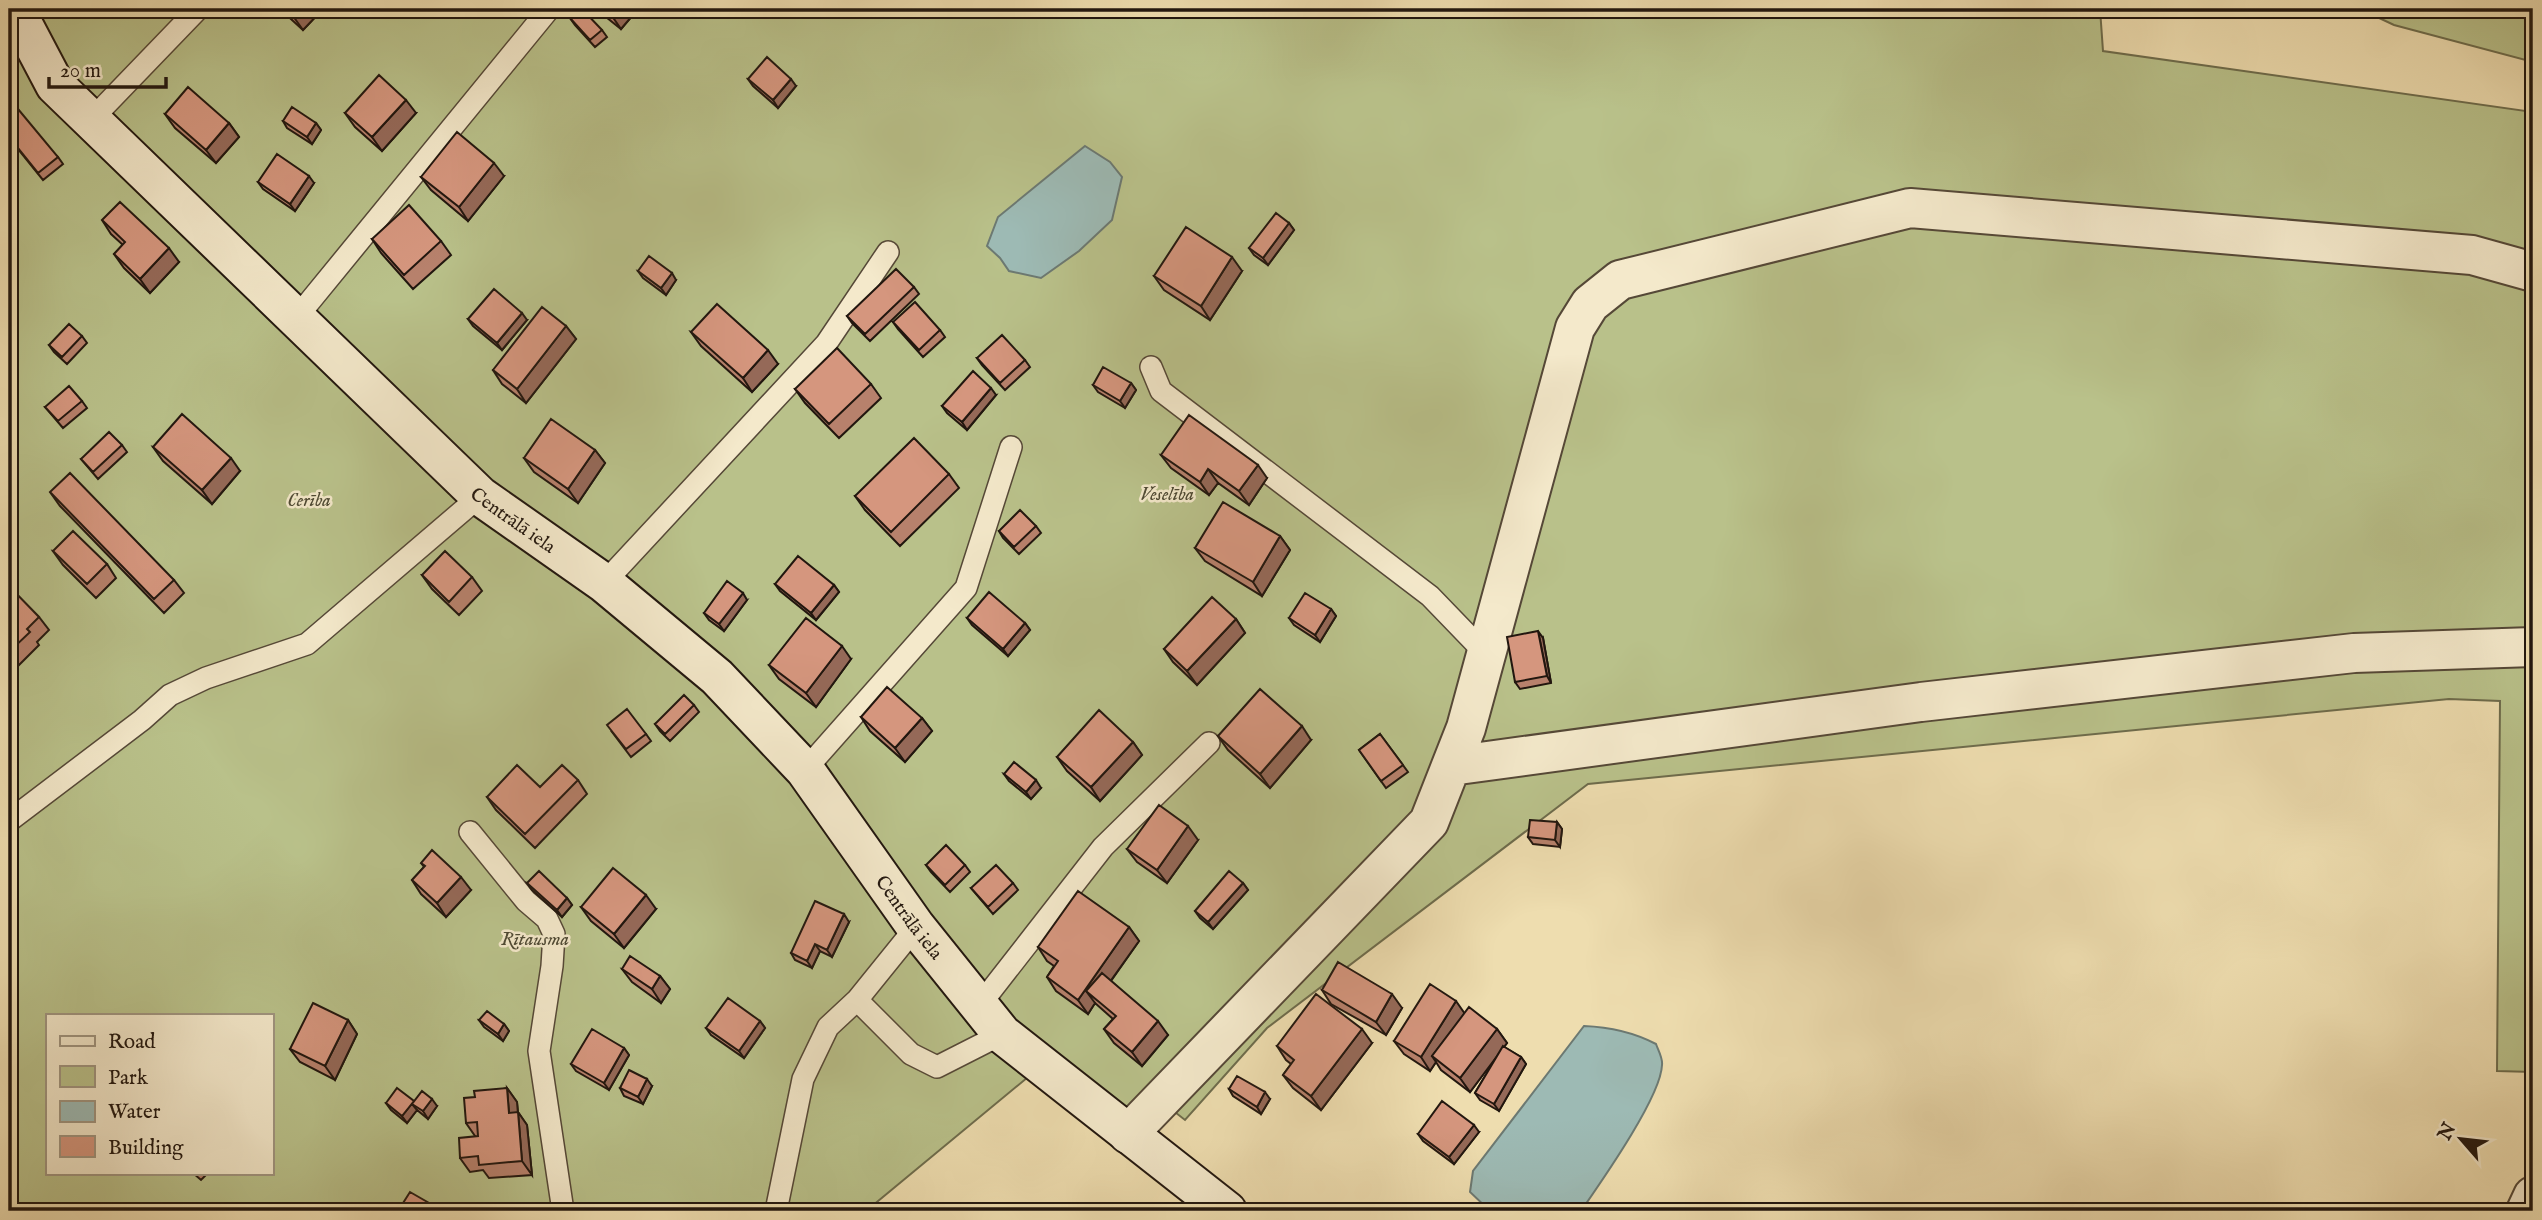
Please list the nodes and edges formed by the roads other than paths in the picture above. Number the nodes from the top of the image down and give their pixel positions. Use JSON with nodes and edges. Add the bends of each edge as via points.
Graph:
{"nodes":[{"id":1,"x":15,"y":9,"type":"edge"},
{"id":2,"x":198,"y":9,"type":"edge"},
{"id":3,"x":549,"y":9,"type":"edge"},
{"id":4,"x":92,"y":119,"type":"junction"},
{"id":5,"x":888,"y":252,"type":"dead end"},
{"id":6,"x":2533,"y":272,"type":"edge"},
{"id":7,"x":297,"y":317,"type":"junction"},
{"id":8,"x":1151,"y":367,"type":"dead end"},
{"id":9,"x":1011,"y":447,"type":"dead end"},
{"id":10,"x":480,"y":496,"type":"junction"},
{"id":11,"x":604,"y":583,"type":"junction"},
{"id":12,"x":2533,"y":647,"type":"edge"},
{"id":13,"x":1486,"y":654,"type":"junction"},
{"id":14,"x":1209,"y":743,"type":"dead end"},
{"id":15,"x":1451,"y":766,"type":"junction"},
{"id":16,"x":805,"y":769,"type":"junction"},
{"id":17,"x":9,"y":821,"type":"edge"},
{"id":18,"x":470,"y":832,"type":"dead end"},
{"id":19,"x":916,"y":927,"type":"junction"},
{"id":20,"x":857,"y":1000,"type":"junction"},
{"id":21,"x":991,"y":1020,"type":"junction"},
{"id":22,"x":1128,"y":1133,"type":"junction"},
{"id":23,"x":2533,"y":1196,"type":"edge"},
{"id":24,"x":563,"y":1211,"type":"edge"},
{"id":25,"x":776,"y":1211,"type":"edge"},
{"id":26,"x":1227,"y":1211,"type":"edge"},
{"id":27,"x":2526,"y":1211,"type":"edge"}],
"edges":[{"from":1,"to":4,"type":"street","name":"Centrālā iela","via":[[55,85]]},
{"from":2,"to":4,"type":"lane"},
{"from":3,"to":7,"type":"lane"},
{"from":4,"to":7,"type":"street","name":"Centrālā iela"},
{"from":5,"to":11,"type":"lane","via":[[826,344]]},
{"from":6,"to":13,"type":"street","via":[[2472,255],[1910,208],[1620,280],[1590,304],[1575,328]]},
{"from":7,"to":10,"type":"street","name":"Centrālā iela"},
{"from":8,"to":13,"type":"lane","via":[[1161,391],[1430,596]]},
{"from":9,"to":16,"type":"lane","via":[[966,588]]},
{"from":10,"to":11,"type":"street","name":"Centrālā iela"},
{"from":10,"to":17,"type":"lane","via":[[307,644],[170,695]]},
{"from":11,"to":16,"type":"street","name":"Centrālā iela","via":[[717,677]]},
{"from":12,"to":15,"type":"street","via":[[2354,653],[1921,702]]},
{"from":13,"to":15,"type":"street"},
{"from":14,"to":21,"type":"lane","via":[[1103,847]]},
{"from":15,"to":22,"type":"street","via":[[1429,822]]},
{"from":16,"to":19,"type":"street","name":"Centrālā iela"},
{"from":18,"to":24,"type":"lane","via":[[526,901],[547,919],[554,934],[539,1051]]},
{"from":19,"to":20,"type":"lane"},
{"from":19,"to":21,"type":"street","name":"Centrālā iela"},
{"from":20,"to":21,"type":"lane","via":[[911,1054],[937,1067]]},
{"from":20,"to":25,"type":"lane","via":[[828,1027],[803,1079]]},
{"from":21,"to":22,"type":"street","name":"Centrālā iela"},
{"from":22,"to":26,"type":"street","name":"Centrālā iela"},
{"from":23,"to":27,"type":"street"}]}
